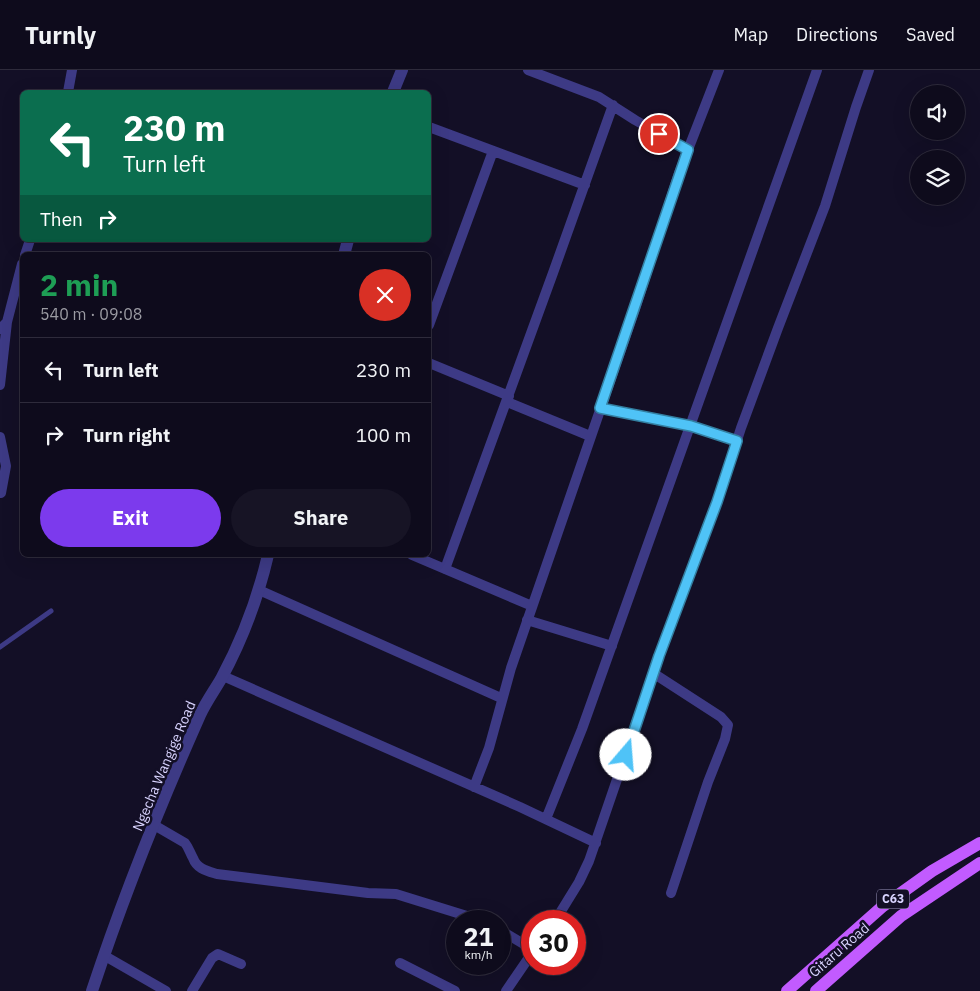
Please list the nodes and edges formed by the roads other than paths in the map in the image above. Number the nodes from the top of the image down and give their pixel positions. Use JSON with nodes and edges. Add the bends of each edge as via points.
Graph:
{"nodes":[{"id":1,"x":72,"y":70,"type":"edge"},
{"id":2,"x":402,"y":70,"type":"edge"},
{"id":3,"x":528,"y":70,"type":"edge"},
{"id":4,"x":719,"y":70,"type":"edge"},
{"id":5,"x":818,"y":70,"type":"edge"},
{"id":6,"x":870,"y":70,"type":"edge"},
{"id":7,"x":68,"y":90,"type":"edge"},
{"id":8,"x":393,"y":90,"type":"edge"},
{"id":9,"x":613,"y":106,"type":"junction"},
{"id":10,"x":431,"y":128,"type":"edge"},
{"id":11,"x":688,"y":150,"type":"junction"},
{"id":12,"x":492,"y":152,"type":"junction"},
{"id":13,"x":585,"y":184,"type":"junction"},
{"id":14,"x":20,"y":271,"type":"edge"},
{"id":15,"x":431,"y":319,"type":"edge"},
{"id":16,"x":3,"y":326,"type":"edge"},
{"id":17,"x":431,"y":364,"type":"edge"},
{"id":18,"x":0,"y":385,"type":"edge"},
{"id":19,"x":508,"y":399,"type":"junction"},
{"id":20,"x":600,"y":408,"type":"junction"},
{"id":21,"x":691,"y":426,"type":"junction"},
{"id":22,"x":590,"y":436,"type":"junction"},
{"id":23,"x":0,"y":437,"type":"edge"},
{"id":24,"x":737,"y":441,"type":"junction"},
{"id":25,"x":1,"y":493,"type":"dead end"},
{"id":26,"x":267,"y":557,"type":"edge"},
{"id":27,"x":417,"y":557,"type":"edge"},
{"id":28,"x":445,"y":569,"type":"junction"},
{"id":29,"x":259,"y":590,"type":"junction"},
{"id":30,"x":532,"y":606,"type":"junction"},
{"id":31,"x":51,"y":611,"type":"dead end"},
{"id":32,"x":527,"y":620,"type":"junction"},
{"id":33,"x":612,"y":646,"type":"junction"},
{"id":34,"x":0,"y":647,"type":"edge"},
{"id":35,"x":653,"y":673,"type":"junction"},
{"id":36,"x":222,"y":676,"type":"junction"},
{"id":37,"x":502,"y":698,"type":"junction"},
{"id":38,"x":474,"y":787,"type":"junction"},
{"id":39,"x":546,"y":819,"type":"junction"},
{"id":40,"x":154,"y":825,"type":"junction"},
{"id":41,"x":980,"y":842,"type":"edge"},
{"id":42,"x":596,"y":843,"type":"junction"},
{"id":43,"x":980,"y":863,"type":"edge"},
{"id":44,"x":671,"y":893,"type":"dead end"},
{"id":45,"x":448,"y":910,"type":"edge"},
{"id":46,"x":562,"y":910,"type":"edge"},
{"id":47,"x":105,"y":956,"type":"junction"},
{"id":48,"x":400,"y":963,"type":"dead end"},
{"id":49,"x":241,"y":964,"type":"dead end"},
{"id":50,"x":814,"y":966,"type":"junction"},
{"id":51,"x":521,"y":970,"type":"edge"},
{"id":52,"x":824,"y":986,"type":"edge"},
{"id":53,"x":92,"y":991,"type":"edge"},
{"id":54,"x":166,"y":991,"type":"edge"},
{"id":55,"x":192,"y":991,"type":"edge"},
{"id":56,"x":455,"y":991,"type":"edge"},
{"id":57,"x":506,"y":991,"type":"edge"},
{"id":58,"x":779,"y":991,"type":"edge"},
{"id":59,"x":787,"y":991,"type":"edge"},
{"id":60,"x":816,"y":991,"type":"edge"}],
"edges":[{"from":1,"to":7,"type":"street"},
{"from":2,"to":8,"type":"street"},
{"from":3,"to":9,"type":"street","via":[[599,97]]},
{"from":4,"to":11,"type":"street"},
{"from":5,"to":21,"type":"street"},
{"from":6,"to":24,"type":"street","via":[[825,206]]},
{"from":9,"to":11,"type":"street"},
{"from":9,"to":13,"type":"street"},
{"from":10,"to":12,"type":"street"},
{"from":11,"to":20,"type":"street"},
{"from":12,"to":13,"type":"street"},
{"from":12,"to":15,"type":"street"},
{"from":13,"to":19,"type":"street"},
{"from":14,"to":16,"type":"street"},
{"from":16,"to":18,"type":"street"},
{"from":17,"to":19,"type":"street"},
{"from":19,"to":22,"type":"street"},
{"from":19,"to":28,"type":"street"},
{"from":20,"to":21,"type":"street"},
{"from":20,"to":22,"type":"street"},
{"from":21,"to":24,"type":"street"},
{"from":21,"to":33,"type":"street"},
{"from":22,"to":30,"type":"street"},
{"from":23,"to":25,"type":"street","via":[[6,466]]},
{"from":24,"to":35,"type":"street"},
{"from":26,"to":29,"type":"street","name":"Ngecha Wangige Road"},
{"from":27,"to":28,"type":"street"},
{"from":28,"to":30,"type":"street"},
{"from":29,"to":36,"type":"street","name":"Ngecha Wangige Road","via":[[245,631]]},
{"from":29,"to":37,"type":"street"},
{"from":30,"to":32,"type":"street"},
{"from":31,"to":34,"type":"lane"},
{"from":32,"to":33,"type":"street"},
{"from":32,"to":37,"type":"street"},
{"from":33,"to":39,"type":"street"},
{"from":35,"to":42,"type":"street"},
{"from":35,"to":44,"type":"street","via":[[721,717],[728,725]]},
{"from":36,"to":38,"type":"street"},
{"from":36,"to":40,"type":"street","name":"Ngecha Wangige Road","via":[[201,712]]},
{"from":37,"to":38,"type":"street"},
{"from":38,"to":39,"type":"street"},
{"from":39,"to":42,"type":"street"},
{"from":40,"to":45,"type":"street","via":[[185,843],[201,869],[217,874],[396,894]]},
{"from":40,"to":47,"type":"street","name":"Ngecha Wangige Road"},
{"from":41,"to":50,"type":"main road","number":"C63","via":[[883,906]]},
{"from":42,"to":46,"type":"street","via":[[579,882]]},
{"from":43,"to":52,"type":"main road","name":"Gitaru Road","number":"C63","via":[[900,916]]},
{"from":47,"to":53,"type":"street","name":"Ngecha Wangige Road"},
{"from":47,"to":54,"type":"street"},
{"from":48,"to":56,"type":"street"},
{"from":49,"to":55,"type":"street","via":[[218,954],[212,958]]},
{"from":50,"to":58,"type":"main road","number":"C63"},
{"from":50,"to":59,"type":"main road","number":"C63"},
{"from":51,"to":57,"type":"street"},
{"from":52,"to":60,"type":"main road","name":"Gitaru Road","number":"C63"}]}
